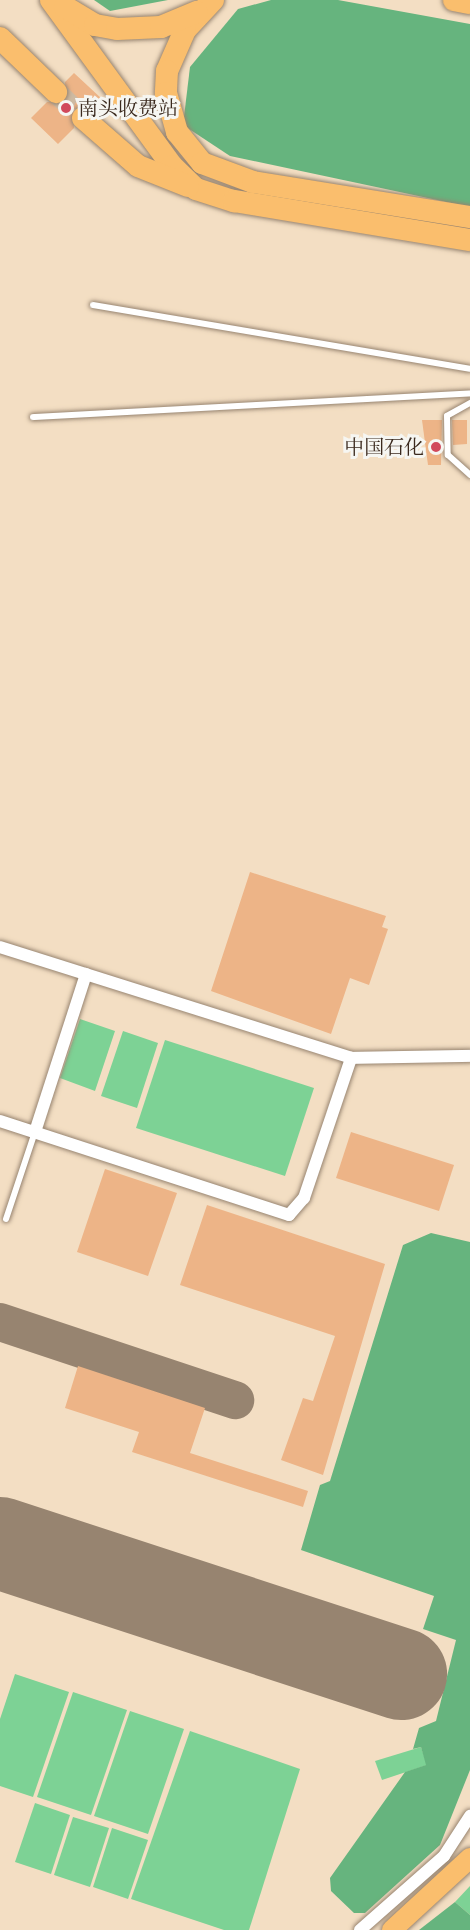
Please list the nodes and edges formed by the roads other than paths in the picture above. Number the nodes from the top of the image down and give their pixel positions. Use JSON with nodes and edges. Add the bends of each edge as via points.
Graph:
{"nodes":[{"id":1,"x":51,"y":0,"type":"edge"},
{"id":2,"x":57,"y":0,"type":"edge"},
{"id":3,"x":454,"y":0,"type":"edge"},
{"id":4,"x":470,"y":3,"type":"edge"},
{"id":5,"x":208,"y":5,"type":"edge"},
{"id":6,"x":0,"y":38,"type":"edge"},
{"id":7,"x":56,"y":92,"type":"tunnel mouth"},
{"id":8,"x":83,"y":118,"type":"tunnel mouth"},
{"id":9,"x":196,"y":189,"type":"junction"},
{"id":10,"x":470,"y":217,"type":"edge"},
{"id":11,"x":470,"y":240,"type":"edge"},
{"id":12,"x":93,"y":305,"type":"dead end"},
{"id":13,"x":470,"y":369,"type":"edge"},
{"id":14,"x":470,"y":393,"type":"edge"},
{"id":15,"x":470,"y":403,"type":"edge"},
{"id":16,"x":33,"y":417,"type":"dead end"},
{"id":17,"x":470,"y":475,"type":"edge"},
{"id":18,"x":0,"y":947,"type":"edge"},
{"id":19,"x":86,"y":974,"type":"junction"},
{"id":20,"x":470,"y":1056,"type":"edge"},
{"id":21,"x":351,"y":1058,"type":"junction"},
{"id":22,"x":0,"y":1121,"type":"edge"},
{"id":23,"x":35,"y":1132,"type":"junction"},
{"id":24,"x":6,"y":1219,"type":"dead end"},
{"id":25,"x":470,"y":1816,"type":"edge"},
{"id":26,"x":470,"y":1858,"type":"edge"},
{"id":27,"x":360,"y":1930,"type":"edge"},
{"id":28,"x":392,"y":1930,"type":"edge"}],
"edges":[{"from":1,"to":9,"type":"highway","via":[[172,165]]},
{"from":2,"to":5,"type":"highway","via":[[95,25],[117,29],[161,27]]},
{"from":3,"to":4,"type":"highway"},
{"from":5,"to":10,"type":"highway","via":[[172,54],[166,93],[177,132],[202,163],[254,182]]},
{"from":6,"to":7,"type":"highway"},
{"from":8,"to":9,"type":"highway","via":[[138,166]]},
{"from":9,"to":11,"type":"highway","via":[[234,201]]},
{"from":12,"to":13,"type":"lane"},
{"from":14,"to":16,"type":"lane"},
{"from":15,"to":17,"type":"lane","via":[[447,416],[448,455]]},
{"from":18,"to":19,"type":"street"},
{"from":19,"to":21,"type":"street"},
{"from":19,"to":23,"type":"street"},
{"from":20,"to":21,"type":"street"},
{"from":21,"to":23,"type":"street","via":[[304,1198],[289,1215]]},
{"from":22,"to":23,"type":"street"},
{"from":23,"to":24,"type":"lane"},
{"from":25,"to":27,"type":"street","via":[[444,1856]]},
{"from":26,"to":28,"type":"main road"}]}
